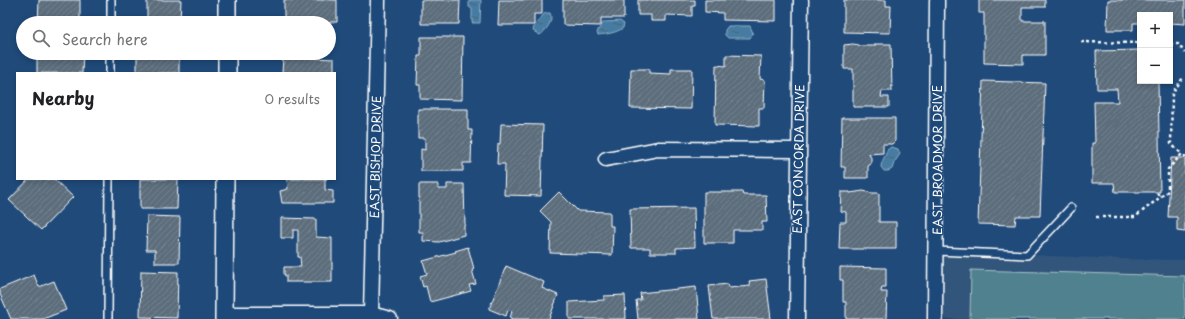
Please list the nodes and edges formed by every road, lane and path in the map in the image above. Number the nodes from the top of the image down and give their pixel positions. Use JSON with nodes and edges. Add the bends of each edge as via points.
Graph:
{"nodes":[{"id":1,"x":111,"y":0,"type":"edge"},
{"id":2,"x":227,"y":0,"type":"edge"},
{"id":3,"x":378,"y":0,"type":"edge"},
{"id":4,"x":801,"y":0,"type":"edge"},
{"id":5,"x":937,"y":0,"type":"edge"},
{"id":6,"x":111,"y":16,"type":"edge"},
{"id":7,"x":227,"y":16,"type":"edge"},
{"id":8,"x":1081,"y":42,"type":"dead end"},
{"id":9,"x":1137,"y":43,"type":"edge"},
{"id":10,"x":1173,"y":44,"type":"edge"},
{"id":11,"x":1185,"y":53,"type":"edge"},
{"id":12,"x":110,"y":60,"type":"edge"},
{"id":13,"x":227,"y":60,"type":"edge"},
{"id":14,"x":110,"y":72,"type":"edge"},
{"id":15,"x":226,"y":72,"type":"edge"},
{"id":16,"x":1185,"y":78,"type":"edge"},
{"id":17,"x":798,"y":150,"type":"junction"},
{"id":18,"x":1184,"y":154,"type":"edge"},
{"id":19,"x":606,"y":159,"type":"dead end"},
{"id":20,"x":1185,"y":160,"type":"edge"},
{"id":21,"x":109,"y":180,"type":"edge"},
{"id":22,"x":225,"y":180,"type":"edge"},
{"id":23,"x":1157,"y":193,"type":"dead end"},
{"id":24,"x":1160,"y":197,"type":"junction"},
{"id":25,"x":1071,"y":208,"type":"dead end"},
{"id":26,"x":1096,"y":217,"type":"dead end"},
{"id":27,"x":936,"y":252,"type":"junction"},
{"id":28,"x":371,"y":314,"type":"junction"},
{"id":29,"x":224,"y":316,"type":"edge"},
{"id":30,"x":108,"y":319,"type":"edge"},
{"id":31,"x":390,"y":319,"type":"edge"},
{"id":32,"x":797,"y":319,"type":"edge"},
{"id":33,"x":935,"y":319,"type":"edge"}],
"edges":[{"from":1,"to":6,"type":"lane"},
{"from":2,"to":7,"type":"street"},
{"from":3,"to":28,"type":"street","name":"EAST BISHOP DRIVE"},
{"from":4,"to":17,"type":"street","name":"EAST CONCORDA DRIVE"},
{"from":5,"to":27,"type":"street","name":"EAST BROADMOR DRIVE"},
{"from":8,"to":9,"type":"path"},
{"from":10,"to":11,"type":"path","via":[[1178,44]]},
{"from":12,"to":14,"type":"lane"},
{"from":13,"to":15,"type":"street"},
{"from":16,"to":18,"type":"path","via":[[1172,93],[1171,144]]},
{"from":17,"to":19,"type":"street","via":[[658,149]]},
{"from":17,"to":32,"type":"street","name":"EAST CONCORDA DRIVE"},
{"from":18,"to":20,"type":"path"},
{"from":18,"to":24,"type":"path","via":[[1168,168],[1168,191]]},
{"from":21,"to":30,"type":"lane"},
{"from":22,"to":29,"type":"street"},
{"from":23,"to":24,"type":"path"},
{"from":24,"to":26,"type":"path","via":[[1134,217]]},
{"from":25,"to":27,"type":"lane","via":[[1027,255]]},
{"from":27,"to":33,"type":"street","name":"EAST BROADMOR DRIVE"},
{"from":28,"to":29,"type":"street"},
{"from":28,"to":31,"type":"street"}]}
